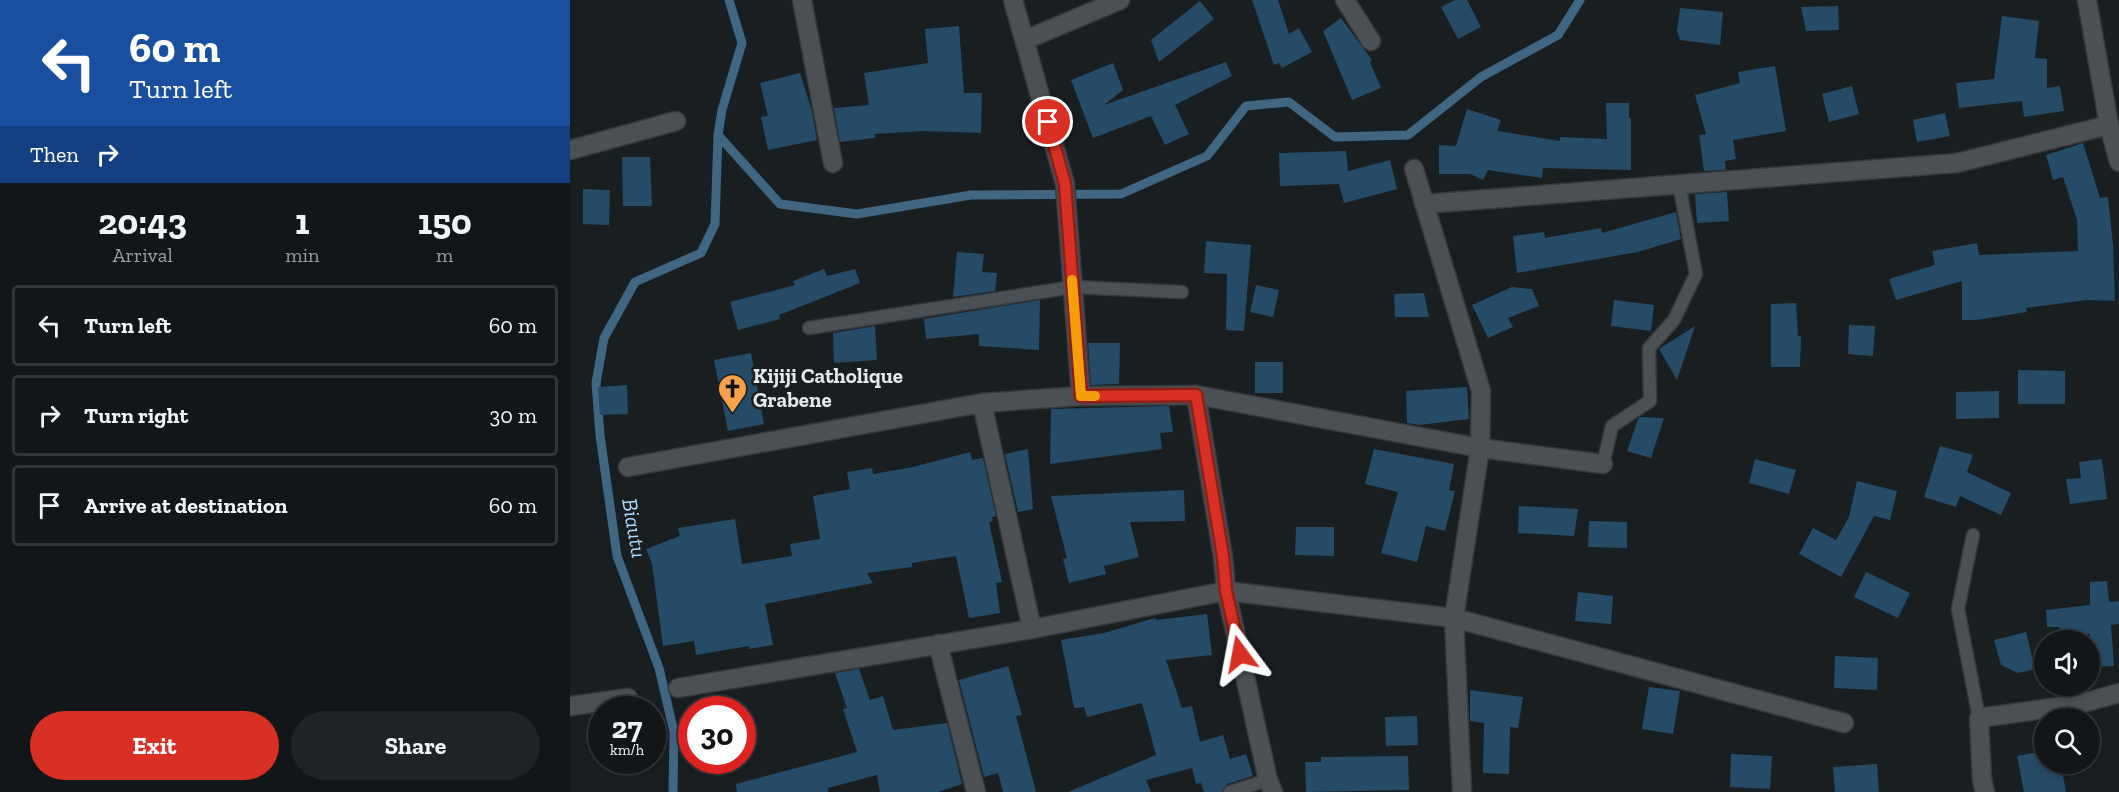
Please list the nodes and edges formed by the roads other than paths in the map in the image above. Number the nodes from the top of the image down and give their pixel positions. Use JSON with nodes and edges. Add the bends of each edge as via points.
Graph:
{"nodes":[{"id":1,"x":802,"y":0,"type":"edge"},
{"id":2,"x":1013,"y":0,"type":"edge"},
{"id":3,"x":1120,"y":0,"type":"edge"},
{"id":4,"x":1345,"y":0,"type":"edge"},
{"id":5,"x":2087,"y":0,"type":"edge"},
{"id":6,"x":1024,"y":40,"type":"junction"},
{"id":7,"x":1371,"y":41,"type":"dead end"},
{"id":8,"x":676,"y":121,"type":"dead end"},
{"id":9,"x":2109,"y":125,"type":"junction"},
{"id":10,"x":570,"y":150,"type":"edge"},
{"id":11,"x":2119,"y":162,"type":"edge"},
{"id":12,"x":833,"y":163,"type":"dead end"},
{"id":13,"x":1414,"y":170,"type":"dead end"},
{"id":14,"x":1679,"y":184,"type":"junction"},
{"id":15,"x":1424,"y":204,"type":"junction"},
{"id":16,"x":1073,"y":287,"type":"junction"},
{"id":17,"x":1182,"y":292,"type":"dead end"},
{"id":18,"x":809,"y":328,"type":"dead end"},
{"id":19,"x":1196,"y":395,"type":"junction"},
{"id":20,"x":1081,"y":396,"type":"junction"},
{"id":21,"x":982,"y":403,"type":"junction"},
{"id":22,"x":1480,"y":448,"type":"junction"},
{"id":23,"x":1603,"y":464,"type":"joint"},
{"id":24,"x":628,"y":467,"type":"dead end"},
{"id":25,"x":1973,"y":535,"type":"dead end"},
{"id":26,"x":1226,"y":591,"type":"junction"},
{"id":27,"x":1454,"y":618,"type":"junction"},
{"id":28,"x":1032,"y":629,"type":"junction"},
{"id":29,"x":938,"y":644,"type":"junction"},
{"id":30,"x":678,"y":688,"type":"dead end"},
{"id":31,"x":2119,"y":693,"type":"edge"},
{"id":32,"x":588,"y":704,"type":"edge"},
{"id":33,"x":570,"y":706,"type":"edge"},
{"id":34,"x":1979,"y":718,"type":"junction"},
{"id":35,"x":1844,"y":723,"type":"dead end"},
{"id":36,"x":1271,"y":786,"type":"edge"},
{"id":37,"x":976,"y":792,"type":"edge"},
{"id":38,"x":1230,"y":792,"type":"edge"},
{"id":39,"x":1462,"y":792,"type":"edge"},
{"id":40,"x":1985,"y":792,"type":"edge"}],
"edges":[{"from":1,"to":12,"type":"street"},
{"from":2,"to":6,"type":"street"},
{"from":3,"to":6,"type":"street"},
{"from":4,"to":7,"type":"street"},
{"from":5,"to":9,"type":"street"},
{"from":6,"to":16,"type":"street","via":[[1065,184]]},
{"from":8,"to":10,"type":"street"},
{"from":9,"to":11,"type":"street"},
{"from":9,"to":14,"type":"street","via":[[1957,163]]},
{"from":13,"to":15,"type":"street"},
{"from":14,"to":15,"type":"street"},
{"from":14,"to":23,"type":"lane","via":[[1696,274],[1674,320],[1649,348],[1650,401],[1612,426]]},
{"from":15,"to":22,"type":"street","via":[[1481,391]]},
{"from":16,"to":17,"type":"lane"},
{"from":16,"to":18,"type":"lane"},
{"from":16,"to":20,"type":"street"},
{"from":19,"to":20,"type":"street"},
{"from":19,"to":22,"type":"street"},
{"from":19,"to":26,"type":"street"},
{"from":20,"to":21,"type":"street"},
{"from":21,"to":24,"type":"street"},
{"from":21,"to":28,"type":"street"},
{"from":22,"to":23,"type":"street"},
{"from":22,"to":27,"type":"street"},
{"from":25,"to":34,"type":"lane","via":[[1958,609]]},
{"from":26,"to":27,"type":"street"},
{"from":26,"to":28,"type":"street"},
{"from":26,"to":36,"type":"street"},
{"from":27,"to":35,"type":"street"},
{"from":27,"to":39,"type":"street"},
{"from":28,"to":29,"type":"street"},
{"from":29,"to":30,"type":"street"},
{"from":29,"to":37,"type":"street"},
{"from":31,"to":34,"type":"street","via":[[2079,704]]},
{"from":32,"to":33,"type":"street"},
{"from":34,"to":40,"type":"street"},
{"from":36,"to":38,"type":"lane"}]}
